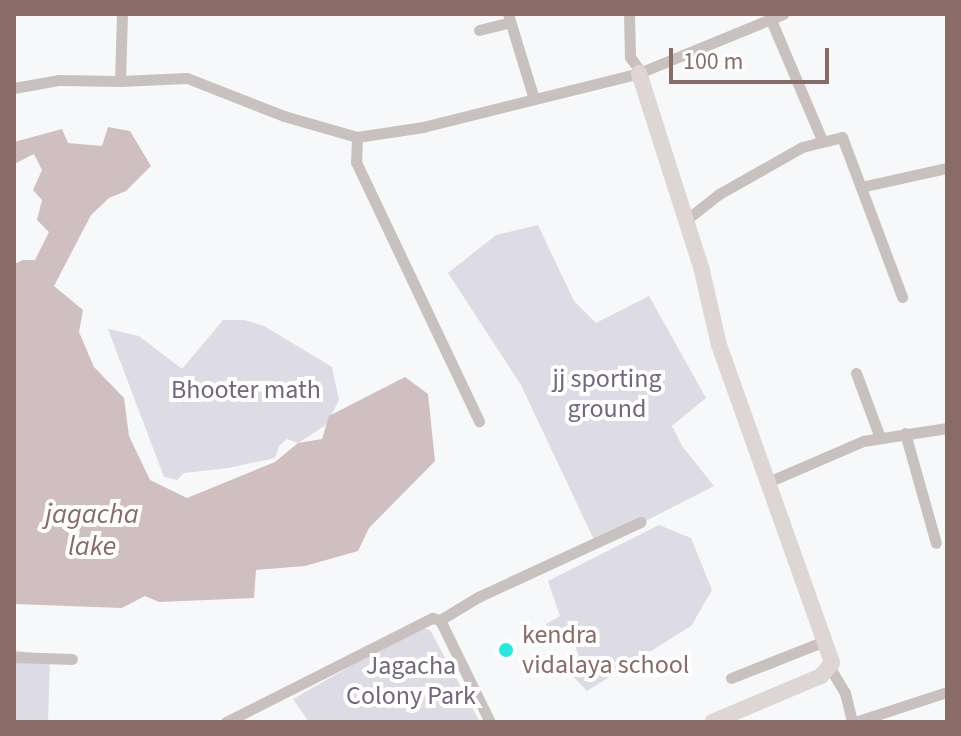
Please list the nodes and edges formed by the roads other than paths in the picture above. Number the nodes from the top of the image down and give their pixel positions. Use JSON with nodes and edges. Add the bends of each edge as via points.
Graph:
{"nodes":[{"id":1,"x":122,"y":14,"type":"edge"},
{"id":2,"x":629,"y":14,"type":"edge"},
{"id":3,"x":783,"y":14,"type":"edge"},
{"id":4,"x":509,"y":18,"type":"edge"},
{"id":5,"x":771,"y":20,"type":"junction"},
{"id":6,"x":479,"y":30,"type":"dead end"},
{"id":7,"x":640,"y":72,"type":"junction"},
{"id":8,"x":120,"y":81,"type":"junction"},
{"id":9,"x":14,"y":88,"type":"edge"},
{"id":10,"x":534,"y":99,"type":"junction"},
{"id":11,"x":357,"y":137,"type":"junction"},
{"id":12,"x":822,"y":140,"type":"junction"},
{"id":13,"x":947,"y":168,"type":"edge"},
{"id":14,"x":861,"y":187,"type":"junction"},
{"id":15,"x":686,"y":220,"type":"junction"},
{"id":16,"x":902,"y":297,"type":"dead end"},
{"id":17,"x":856,"y":373,"type":"dead end"},
{"id":18,"x":479,"y":421,"type":"dead end"},
{"id":19,"x":947,"y":428,"type":"edge"},
{"id":20,"x":905,"y":433,"type":"junction"},
{"id":21,"x":880,"y":438,"type":"junction"},
{"id":22,"x":768,"y":482,"type":"junction"},
{"id":23,"x":640,"y":522,"type":"dead end"},
{"id":24,"x":936,"y":543,"type":"dead end"},
{"id":25,"x":440,"y":620,"type":"junction"},
{"id":26,"x":825,"y":641,"type":"junction"},
{"id":27,"x":14,"y":657,"type":"edge"},
{"id":28,"x":72,"y":659,"type":"dead end"},
{"id":29,"x":830,"y":668,"type":"junction"},
{"id":30,"x":731,"y":678,"type":"dead end"},
{"id":31,"x":947,"y":692,"type":"edge"},
{"id":32,"x":226,"y":722,"type":"edge"},
{"id":33,"x":490,"y":722,"type":"edge"},
{"id":34,"x":712,"y":722,"type":"edge"},
{"id":35,"x":854,"y":722,"type":"edge"}],
"edges":[{"from":1,"to":8,"type":"street"},
{"from":2,"to":7,"type":"street","via":[[630,57]]},
{"from":3,"to":5,"type":"street"},
{"from":4,"to":6,"type":"street"},
{"from":4,"to":10,"type":"street"},
{"from":5,"to":7,"type":"street"},
{"from":5,"to":12,"type":"street"},
{"from":7,"to":10,"type":"street"},
{"from":7,"to":15,"type":"main road"},
{"from":8,"to":9,"type":"street","via":[[59,80]]},
{"from":8,"to":11,"type":"street","via":[[187,78],[284,116]]},
{"from":10,"to":11,"type":"street","via":[[423,127]]},
{"from":11,"to":18,"type":"street","via":[[356,162]]},
{"from":12,"to":14,"type":"street","via":[[842,137]]},
{"from":12,"to":15,"type":"street","via":[[719,194]]},
{"from":13,"to":14,"type":"street"},
{"from":14,"to":16,"type":"street"},
{"from":15,"to":22,"type":"main road","via":[[719,345]]},
{"from":17,"to":21,"type":"street"},
{"from":19,"to":20,"type":"street"},
{"from":20,"to":21,"type":"street"},
{"from":20,"to":24,"type":"street"},
{"from":21,"to":22,"type":"street"},
{"from":22,"to":26,"type":"main road"},
{"from":23,"to":25,"type":"street"},
{"from":25,"to":32,"type":"street","via":[[432,618]]},
{"from":25,"to":33,"type":"street"},
{"from":26,"to":29,"type":"main road"},
{"from":26,"to":30,"type":"street"},
{"from":27,"to":28,"type":"street"},
{"from":29,"to":34,"type":"main road"},
{"from":29,"to":35,"type":"street"},
{"from":31,"to":35,"type":"street"}]}
